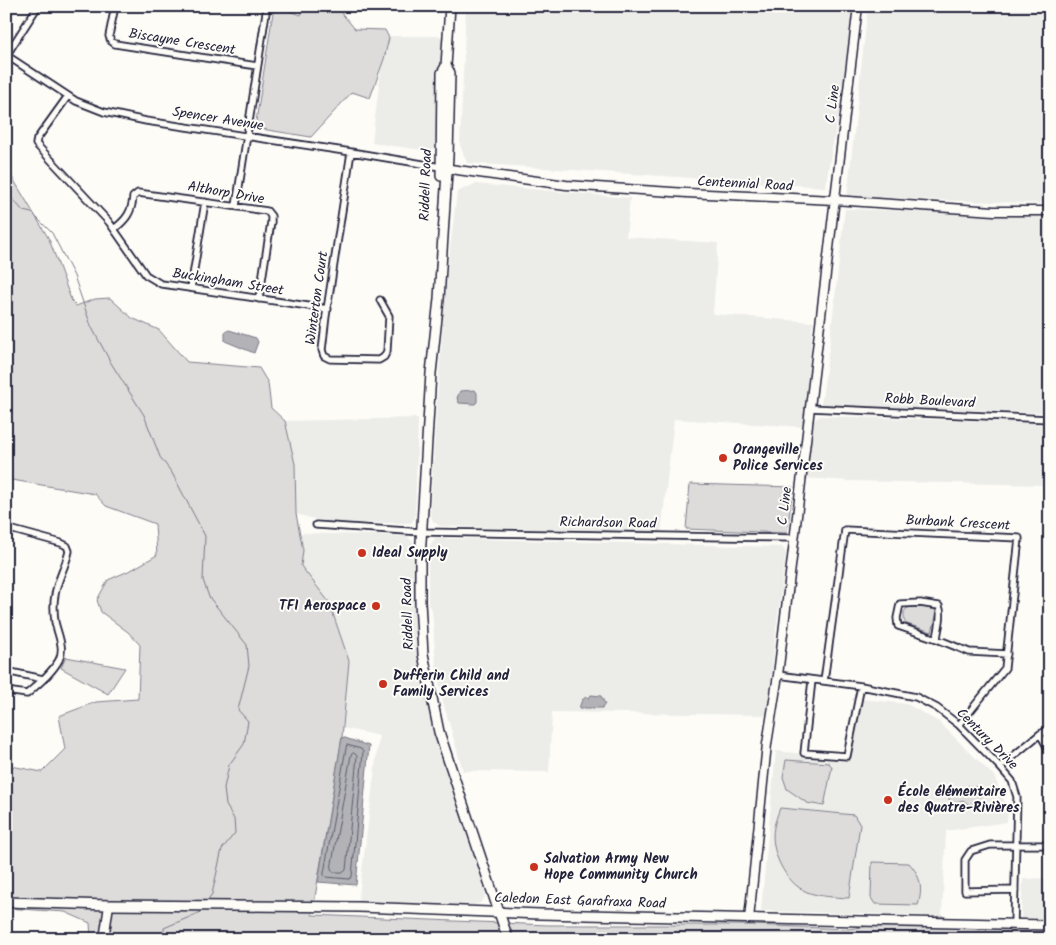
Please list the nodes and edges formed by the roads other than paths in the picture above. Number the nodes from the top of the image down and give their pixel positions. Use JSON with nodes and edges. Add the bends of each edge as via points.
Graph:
{"nodes":[{"id":1,"x":38,"y":6,"type":"edge"},
{"id":2,"x":115,"y":6,"type":"edge"},
{"id":3,"x":267,"y":6,"type":"edge"},
{"id":4,"x":450,"y":6,"type":"edge"},
{"id":5,"x":858,"y":6,"type":"edge"},
{"id":6,"x":7,"y":55,"type":"edge"},
{"id":7,"x":257,"y":66,"type":"junction"},
{"id":8,"x":68,"y":96,"type":"junction"},
{"id":9,"x":247,"y":136,"type":"junction"},
{"id":10,"x":351,"y":152,"type":"junction"},
{"id":11,"x":444,"y":168,"type":"junction"},
{"id":12,"x":834,"y":200,"type":"junction"},
{"id":13,"x":205,"y":202,"type":"junction"},
{"id":14,"x":236,"y":206,"type":"junction"},
{"id":15,"x":1050,"y":211,"type":"edge"},
{"id":16,"x":114,"y":229,"type":"junction"},
{"id":17,"x":191,"y":288,"type":"junction"},
{"id":18,"x":259,"y":299,"type":"junction"},
{"id":19,"x":380,"y":300,"type":"dead end"},
{"id":20,"x":328,"y":309,"type":"junction"},
{"id":21,"x":809,"y":408,"type":"junction"},
{"id":22,"x":1050,"y":419,"type":"edge"},
{"id":23,"x":316,"y":525,"type":"dead end"},
{"id":24,"x":6,"y":528,"type":"edge"},
{"id":25,"x":422,"y":532,"type":"junction"},
{"id":26,"x":793,"y":538,"type":"junction"},
{"id":27,"x":937,"y":639,"type":"junction"},
{"id":28,"x":1007,"y":654,"type":"junction"},
{"id":29,"x":6,"y":671,"type":"edge"},
{"id":30,"x":778,"y":675,"type":"junction"},
{"id":31,"x":43,"y":679,"type":"junction"},
{"id":32,"x":812,"y":680,"type":"junction"},
{"id":33,"x":824,"y":681,"type":"junction"},
{"id":34,"x":861,"y":686,"type":"junction"},
{"id":35,"x":6,"y":691,"type":"edge"},
{"id":36,"x":959,"y":725,"type":"junction"},
{"id":37,"x":1050,"y":729,"type":"edge"},
{"id":38,"x":1040,"y":734,"type":"junction"},
{"id":39,"x":1050,"y":752,"type":"edge"},
{"id":40,"x":1000,"y":766,"type":"junction"},
{"id":41,"x":1016,"y":844,"type":"junction"},
{"id":42,"x":1050,"y":845,"type":"edge"},
{"id":43,"x":1015,"y":890,"type":"junction"},
{"id":44,"x":6,"y":902,"type":"edge"},
{"id":45,"x":109,"y":905,"type":"junction"},
{"id":46,"x":499,"y":912,"type":"junction"},
{"id":47,"x":749,"y":919,"type":"junction"},
{"id":48,"x":1014,"y":924,"type":"junction"},
{"id":49,"x":1050,"y":925,"type":"edge"},
{"id":50,"x":104,"y":939,"type":"edge"},
{"id":51,"x":508,"y":939,"type":"edge"}],
"edges":[{"from":1,"to":6,"type":"street"},
{"from":2,"to":7,"type":"street","name":"Biscayne Crescent","via":[[109,36],[115,44]]},
{"from":3,"to":7,"type":"street"},
{"from":4,"to":11,"type":"main road","name":"Riddell Road"},
{"from":5,"to":12,"type":"street","name":"C Line"},
{"from":6,"to":8,"type":"street","name":"Spencer Avenue"},
{"from":7,"to":9,"type":"street"},
{"from":8,"to":9,"type":"street","name":"Spencer Avenue","via":[[117,116]]},
{"from":8,"to":16,"type":"street","name":"Buckingham Street","via":[[36,144]]},
{"from":9,"to":10,"type":"street","name":"Spencer Avenue"},
{"from":9,"to":14,"type":"street"},
{"from":10,"to":11,"type":"street","name":"Spencer Avenue"},
{"from":10,"to":20,"type":"street","name":"Winterton Court"},
{"from":11,"to":12,"type":"street","name":"Centennial Road","via":[[566,185]]},
{"from":11,"to":25,"type":"main road","name":"Riddell Road","via":[[439,299],[431,373]]},
{"from":12,"to":15,"type":"street","name":"Centennial Road","via":[[994,211]]},
{"from":12,"to":21,"type":"street","name":"C Line"},
{"from":13,"to":14,"type":"street","name":"Althorp Drive"},
{"from":13,"to":16,"type":"street","name":"Althorp Drive","via":[[138,192],[133,197],[130,213]]},
{"from":13,"to":17,"type":"street"},
{"from":14,"to":18,"type":"street","name":"Althorp Drive","via":[[267,211],[271,216]]},
{"from":16,"to":17,"type":"street","name":"Buckingham Street","via":[[146,275],[161,284]]},
{"from":17,"to":18,"type":"street","name":"Buckingham Street"},
{"from":18,"to":20,"type":"street","name":"Buckingham Street"},
{"from":19,"to":20,"type":"street","name":"Winterton Court","via":[[389,316],[388,351],[379,360],[324,356],[322,350]]},
{"from":21,"to":22,"type":"street","name":"Robb Boulevard"},
{"from":21,"to":26,"type":"street","name":"C Line"},
{"from":23,"to":25,"type":"street","name":"Richardson Road"},
{"from":24,"to":31,"type":"street","via":[[61,543],[69,551],[54,605],[62,652],[54,668]]},
{"from":25,"to":26,"type":"street","name":"Richardson Road"},
{"from":25,"to":46,"type":"main road","name":"Riddell Road","via":[[420,602],[423,654],[440,732]]},
{"from":26,"to":30,"type":"street","name":"C Line"},
{"from":27,"to":27,"type":"street","via":[[939,606],[900,604],[898,626]]},
{"from":27,"to":28,"type":"street","via":[[969,652]]},
{"from":28,"to":33,"type":"street","name":"Burbank Crescent","via":[[1019,538],[846,530]]},
{"from":28,"to":36,"type":"street","name":"Burbank Crescent","via":[[1005,668]]},
{"from":29,"to":31,"type":"street"},
{"from":30,"to":32,"type":"street","name":"Century Drive"},
{"from":30,"to":47,"type":"street","name":"C Line","via":[[767,744]]},
{"from":31,"to":35,"type":"street","via":[[27,694]]},
{"from":32,"to":33,"type":"street","name":"Century Drive"},
{"from":32,"to":34,"type":"street","via":[[804,753],[847,756]]},
{"from":33,"to":34,"type":"street","name":"Century Drive"},
{"from":34,"to":36,"type":"street","name":"Century Drive","via":[[916,696]]},
{"from":36,"to":40,"type":"street","name":"Century Drive"},
{"from":37,"to":38,"type":"street"},
{"from":38,"to":39,"type":"street"},
{"from":38,"to":40,"type":"street"},
{"from":40,"to":41,"type":"street","name":"Century Drive","via":[[1012,781],[1017,797]]},
{"from":41,"to":42,"type":"street"},
{"from":41,"to":43,"type":"street","name":"Century Drive"},
{"from":41,"to":43,"type":"street","via":[[990,845],[971,851],[965,860],[965,891]]},
{"from":43,"to":48,"type":"street","name":"Century Drive"},
{"from":44,"to":45,"type":"main road","name":"Caledon East Garafraxa Road"},
{"from":45,"to":46,"type":"main road","name":"Caledon East Garafraxa Road"},
{"from":45,"to":50,"type":"street"},
{"from":46,"to":47,"type":"main road","name":"Caledon East Garafraxa Road"},
{"from":46,"to":51,"type":"main road","name":"Riddell Road"},
{"from":47,"to":48,"type":"main road","name":"Caledon East Garafraxa Road"},
{"from":48,"to":49,"type":"main road","name":"Caledon East Garafraxa Road"}]}
